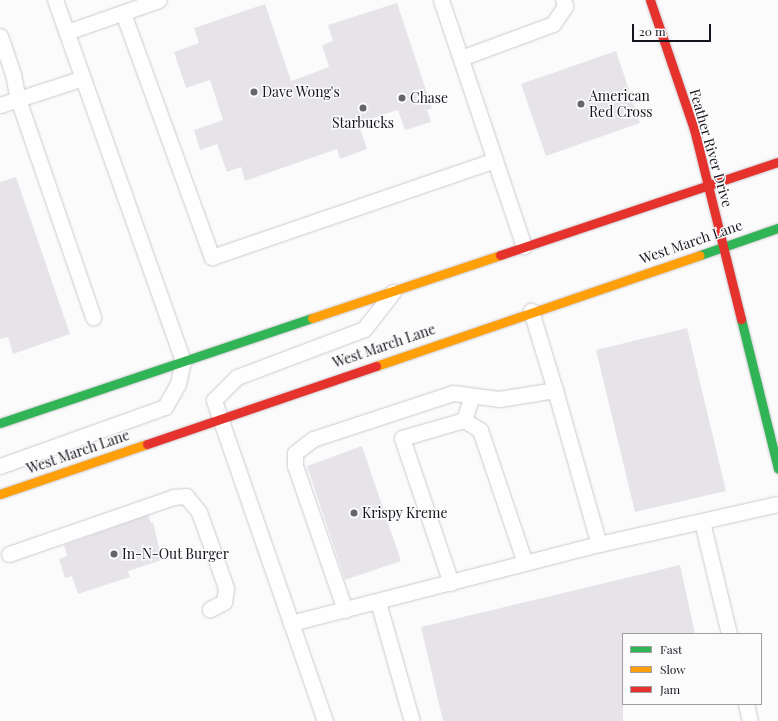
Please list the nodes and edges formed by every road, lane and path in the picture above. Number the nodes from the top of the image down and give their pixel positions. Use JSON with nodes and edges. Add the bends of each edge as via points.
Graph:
{"nodes":[{"id":1,"x":55,"y":0,"type":"edge"},
{"id":2,"x":159,"y":0,"type":"edge"},
{"id":3,"x":441,"y":0,"type":"edge"},
{"id":4,"x":563,"y":0,"type":"edge"},
{"id":5,"x":650,"y":0,"type":"edge"},
{"id":6,"x":123,"y":13,"type":"junction"},
{"id":7,"x":67,"y":32,"type":"junction"},
{"id":8,"x":0,"y":36,"type":"edge"},
{"id":9,"x":461,"y":58,"type":"junction"},
{"id":10,"x":83,"y":78,"type":"junction"},
{"id":11,"x":18,"y":99,"type":"junction"},
{"id":12,"x":0,"y":106,"type":"edge"},
{"id":13,"x":495,"y":160,"type":"junction"},
{"id":14,"x":778,"y":162,"type":"edge"},
{"id":15,"x":708,"y":186,"type":"junction"},
{"id":16,"x":778,"y":228,"type":"edge"},
{"id":17,"x":524,"y":246,"type":"junction"},
{"id":18,"x":723,"y":246,"type":"junction"},
{"id":19,"x":393,"y":292,"type":"junction"},
{"id":20,"x":532,"y":311,"type":"junction"},
{"id":21,"x":93,"y":317,"type":"dead end"},
{"id":22,"x":183,"y":361,"type":"junction"},
{"id":23,"x":555,"y":390,"type":"junction"},
{"id":24,"x":472,"y":396,"type":"junction"},
{"id":25,"x":220,"y":417,"type":"junction"},
{"id":26,"x":464,"y":420,"type":"junction"},
{"id":27,"x":0,"y":423,"type":"edge"},
{"id":28,"x":0,"y":466,"type":"edge"},
{"id":29,"x":778,"y":468,"type":"edge"},
{"id":30,"x":0,"y":494,"type":"edge"},
{"id":31,"x":778,"y":504,"type":"edge"},
{"id":32,"x":702,"y":522,"type":"junction"},
{"id":33,"x":599,"y":544,"type":"junction"},
{"id":34,"x":9,"y":554,"type":"dead end"},
{"id":35,"x":525,"y":563,"type":"junction"},
{"id":36,"x":451,"y":583,"type":"junction"},
{"id":37,"x":378,"y":602,"type":"junction"},
{"id":38,"x":210,"y":609,"type":"dead end"},
{"id":39,"x":345,"y":610,"type":"junction"},
{"id":40,"x":291,"y":623,"type":"junction"},
{"id":41,"x":729,"y":633,"type":"edge"},
{"id":42,"x":746,"y":705,"type":"edge"},
{"id":43,"x":325,"y":721,"type":"edge"},
{"id":44,"x":412,"y":721,"type":"edge"},
{"id":45,"x":750,"y":721,"type":"edge"}],
"edges":[{"from":1,"to":7,"type":"lane"},
{"from":2,"to":6,"type":"lane"},
{"from":3,"to":9,"type":"lane"},
{"from":4,"to":9,"type":"lane","via":[[565,6],[553,24]]},
{"from":5,"to":15,"type":"main road","name":"Feather River Drive","via":[[694,128]]},
{"from":6,"to":7,"type":"lane"},
{"from":6,"to":13,"type":"lane","via":[[212,257]]},
{"from":7,"to":10,"type":"lane"},
{"from":8,"to":11,"type":"lane","via":[[14,74]]},
{"from":9,"to":13,"type":"lane"},
{"from":10,"to":11,"type":"lane"},
{"from":10,"to":22,"type":"lane"},
{"from":11,"to":12,"type":"lane"},
{"from":11,"to":21,"type":"lane"},
{"from":13,"to":17,"type":"lane"},
{"from":14,"to":15,"type":"main road"},
{"from":15,"to":17,"type":"main road"},
{"from":15,"to":18,"type":"main road","name":"Feather River Drive"},
{"from":16,"to":18,"type":"main road","name":"West March Lane"},
{"from":17,"to":19,"type":"main road"},
{"from":18,"to":20,"type":"main road","name":"West March Lane"},
{"from":18,"to":29,"type":"main road","name":"Feather River Drive"},
{"from":19,"to":22,"type":"main road"},
{"from":19,"to":25,"type":"lane","via":[[364,329],[238,376],[214,400]]},
{"from":20,"to":23,"type":"lane"},
{"from":20,"to":25,"type":"main road","name":"West March Lane"},
{"from":22,"to":27,"type":"main road"},
{"from":22,"to":28,"type":"lane","via":[[178,384],[165,407]]},
{"from":23,"to":24,"type":"lane","via":[[500,399]]},
{"from":23,"to":33,"type":"lane"},
{"from":24,"to":26,"type":"lane"},
{"from":24,"to":39,"type":"lane","via":[[453,393],[313,439],[295,453],[295,466]]},
{"from":25,"to":30,"type":"main road","name":"West March Lane"},
{"from":25,"to":40,"type":"lane"},
{"from":26,"to":35,"type":"lane","via":[[480,430]]},
{"from":26,"to":36,"type":"lane","via":[[402,438]]},
{"from":31,"to":32,"type":"lane"},
{"from":32,"to":33,"type":"lane"},
{"from":32,"to":41,"type":"lane"},
{"from":33,"to":35,"type":"lane"},
{"from":34,"to":38,"type":"lane","via":[[174,497],[186,496],[199,512],[226,588],[224,602]]},
{"from":35,"to":36,"type":"lane"},
{"from":36,"to":37,"type":"lane"},
{"from":37,"to":39,"type":"lane"},
{"from":37,"to":44,"type":"lane"},
{"from":39,"to":40,"type":"lane"},
{"from":40,"to":43,"type":"lane"},
{"from":42,"to":45,"type":"lane"}]}
